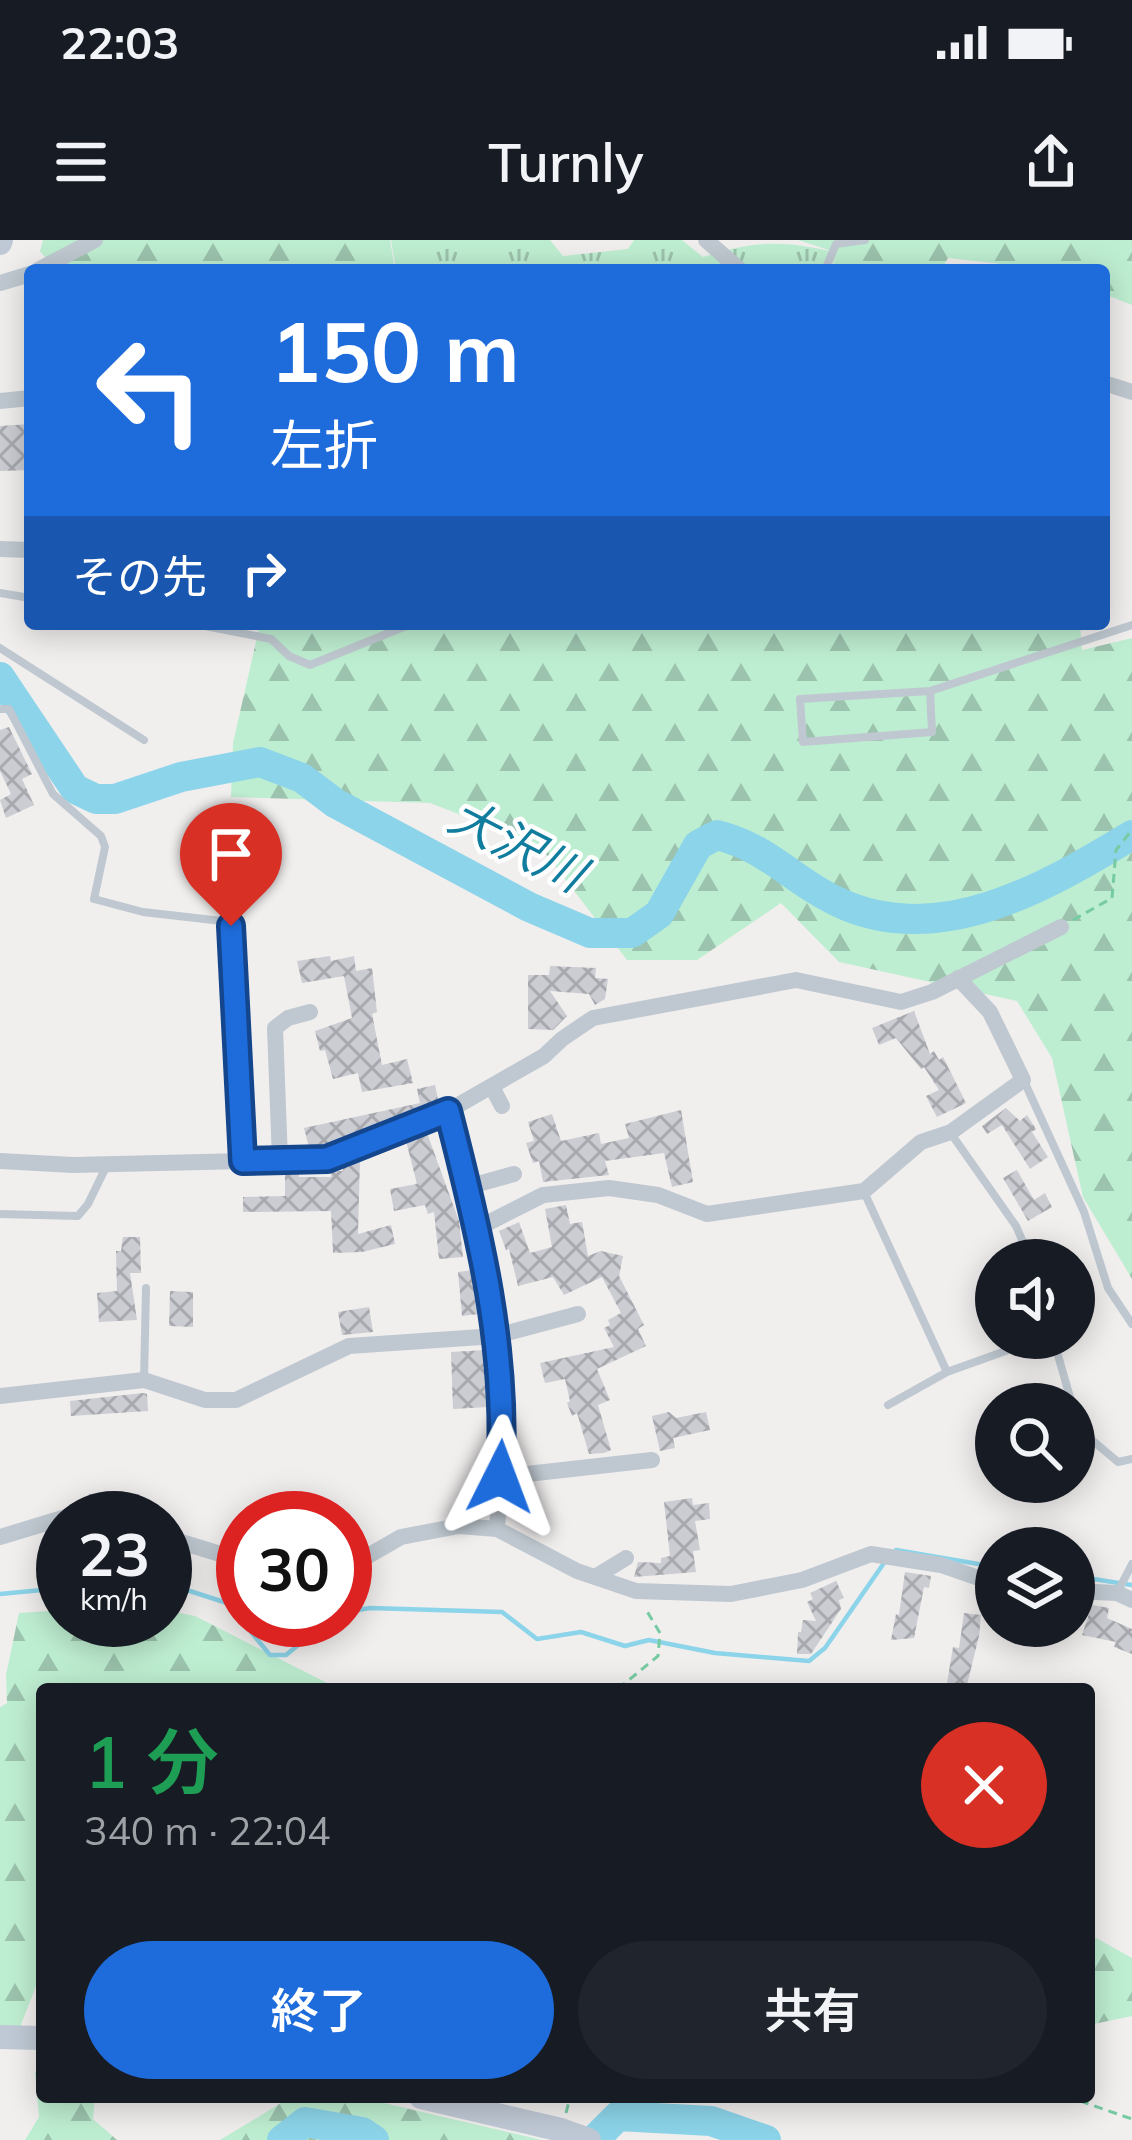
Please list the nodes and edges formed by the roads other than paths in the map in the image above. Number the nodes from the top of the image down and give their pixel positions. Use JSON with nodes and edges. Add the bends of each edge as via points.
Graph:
{"nodes":[{"id":1,"x":95,"y":240,"type":"edge"},
{"id":2,"x":706,"y":240,"type":"edge"},
{"id":3,"x":865,"y":240,"type":"edge"},
{"id":4,"x":49,"y":264,"type":"edge"},
{"id":5,"x":724,"y":264,"type":"edge"},
{"id":6,"x":828,"y":264,"type":"edge"},
{"id":7,"x":1132,"y":625,"type":"edge"},
{"id":8,"x":225,"y":630,"type":"edge"},
{"id":9,"x":396,"y":630,"type":"edge"},
{"id":10,"x":0,"y":648,"type":"edge"},
{"id":11,"x":930,"y":691,"type":"junction"},
{"id":12,"x":0,"y":709,"type":"edge"},
{"id":13,"x":144,"y":740,"type":"dead end"},
{"id":14,"x":1061,"y":927,"type":"road end"},
{"id":15,"x":958,"y":978,"type":"junction"},
{"id":16,"x":310,"y":1012,"type":"dead end"},
{"id":17,"x":1023,"y":1080,"type":"junction"},
{"id":18,"x":492,"y":1087,"type":"junction"},
{"id":19,"x":502,"y":1106,"type":"dead end"},
{"id":20,"x":448,"y":1111,"type":"junction"},
{"id":21,"x":951,"y":1132,"type":"junction"},
{"id":22,"x":280,"y":1160,"type":"junction"},
{"id":23,"x":0,"y":1161,"type":"edge"},
{"id":24,"x":243,"y":1161,"type":"junction"},
{"id":25,"x":108,"y":1163,"type":"junction"},
{"id":26,"x":514,"y":1174,"type":"dead end"},
{"id":27,"x":467,"y":1187,"type":"junction"},
{"id":28,"x":864,"y":1191,"type":"junction"},
{"id":29,"x":0,"y":1214,"type":"edge"},
{"id":30,"x":478,"y":1228,"type":"junction"},
{"id":31,"x":1022,"y":1239,"type":"edge"},
{"id":32,"x":146,"y":1288,"type":"dead end"},
{"id":33,"x":578,"y":1314,"type":"dead end"},
{"id":34,"x":1132,"y":1324,"type":"edge"},
{"id":35,"x":496,"y":1336,"type":"junction"},
{"id":36,"x":983,"y":1359,"type":"edge"},
{"id":37,"x":947,"y":1372,"type":"junction"},
{"id":38,"x":144,"y":1381,"type":"junction"},
{"id":39,"x":0,"y":1396,"type":"edge"},
{"id":40,"x":888,"y":1405,"type":"dead end"},
{"id":41,"x":1095,"y":1443,"type":"edge"},
{"id":42,"x":1132,"y":1459,"type":"edge"},
{"id":43,"x":652,"y":1460,"type":"dead end"},
{"id":44,"x":500,"y":1477,"type":"junction"},
{"id":45,"x":36,"y":1526,"type":"edge"},
{"id":46,"x":497,"y":1529,"type":"junction"},
{"id":47,"x":0,"y":1537,"type":"edge"},
{"id":48,"x":372,"y":1554,"type":"edge"},
{"id":49,"x":626,"y":1558,"type":"dead end"},
{"id":50,"x":1130,"y":1569,"type":"edge"},
{"id":51,"x":595,"y":1577,"type":"junction"},
{"id":52,"x":975,"y":1577,"type":"edge"},
{"id":53,"x":1095,"y":1594,"type":"edge"},
{"id":54,"x":1125,"y":1597,"type":"edge"},
{"id":55,"x":0,"y":2037,"type":"edge"},
{"id":56,"x":36,"y":2038,"type":"edge"},
{"id":57,"x":447,"y":2103,"type":"edge"},
{"id":58,"x":584,"y":2138,"type":"edge"}],
"edges":[{"from":1,"to":4,"type":"street"},
{"from":2,"to":5,"type":"street"},
{"from":3,"to":6,"type":"lane","via":[[836,244]]},
{"from":7,"to":11,"type":"lane"},
{"from":8,"to":9,"type":"lane","via":[[271,639],[310,665]]},
{"from":10,"to":13,"type":"lane"},
{"from":11,"to":11,"type":"lane","via":[[800,699],[803,742],[932,732]]},
{"from":12,"to":24,"type":"lane","via":[[9,709],[53,794],[101,836],[106,848],[94,899],[231,926]]},
{"from":14,"to":15,"type":"street"},
{"from":15,"to":17,"type":"street","via":[[990,1012]]},
{"from":15,"to":18,"type":"street","via":[[901,1002],[796,980],[593,1018]]},
{"from":16,"to":22,"type":"street","via":[[275,1028]]},
{"from":17,"to":21,"type":"street"},
{"from":17,"to":34,"type":"lane","via":[[1084,1212],[1108,1288]]},
{"from":18,"to":19,"type":"street"},
{"from":18,"to":20,"type":"street"},
{"from":20,"to":22,"type":"street","via":[[327,1159]]},
{"from":20,"to":27,"type":"street"},
{"from":21,"to":28,"type":"street","via":[[921,1142]]},
{"from":21,"to":31,"type":"lane"},
{"from":22,"to":24,"type":"street"},
{"from":23,"to":25,"type":"street"},
{"from":24,"to":25,"type":"street"},
{"from":25,"to":29,"type":"lane","via":[[78,1216]]},
{"from":26,"to":27,"type":"street"},
{"from":27,"to":30,"type":"street"},
{"from":28,"to":30,"type":"street","via":[[706,1214],[609,1188],[543,1196]]},
{"from":28,"to":37,"type":"lane"},
{"from":30,"to":35,"type":"street"},
{"from":32,"to":38,"type":"lane"},
{"from":33,"to":35,"type":"street"},
{"from":35,"to":38,"type":"street","via":[[349,1346],[236,1400],[205,1400]]},
{"from":35,"to":44,"type":"street"},
{"from":36,"to":37,"type":"lane"},
{"from":37,"to":40,"type":"lane"},
{"from":38,"to":39,"type":"street"},
{"from":41,"to":42,"type":"lane","via":[[1118,1462]]},
{"from":43,"to":44,"type":"street"},
{"from":44,"to":46,"type":"street"},
{"from":45,"to":47,"type":"street"},
{"from":46,"to":48,"type":"street","via":[[459,1526],[401,1537]]},
{"from":46,"to":51,"type":"street"},
{"from":49,"to":51,"type":"street"},
{"from":50,"to":54,"type":"lane"},
{"from":51,"to":52,"type":"street","via":[[636,1591],[731,1594],[802,1580],[871,1554]]},
{"from":53,"to":54,"type":"street"},
{"from":55,"to":56,"type":"main road"},
{"from":57,"to":58,"type":"main road"}]}
